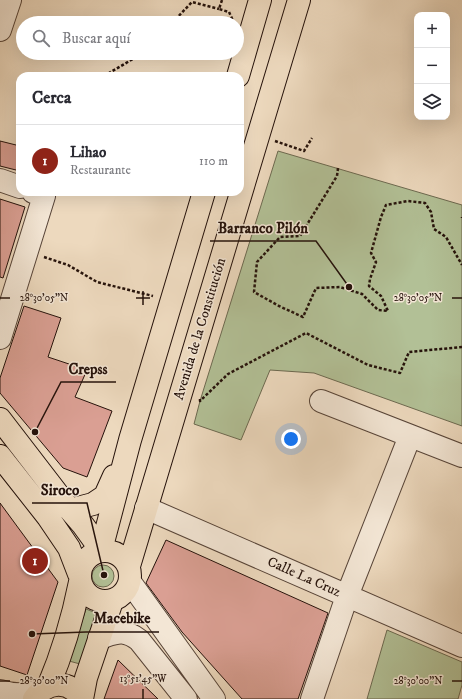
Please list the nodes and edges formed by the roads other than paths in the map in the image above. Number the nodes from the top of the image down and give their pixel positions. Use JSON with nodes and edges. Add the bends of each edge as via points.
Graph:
{"nodes":[{"id":1,"x":10,"y":0,"type":"edge"},
{"id":2,"x":299,"y":0,"type":"edge"},
{"id":3,"x":257,"y":1,"type":"edge"},
{"id":4,"x":0,"y":30,"type":"edge"},
{"id":5,"x":244,"y":52,"type":"edge"},
{"id":6,"x":242,"y":60,"type":"edge"},
{"id":7,"x":239,"y":72,"type":"edge"},
{"id":8,"x":0,"y":180,"type":"edge"},
{"id":9,"x":244,"y":182,"type":"edge"},
{"id":10,"x":16,"y":186,"type":"edge"},
{"id":11,"x":44,"y":196,"type":"edge"},
{"id":12,"x":203,"y":196,"type":"edge"},
{"id":13,"x":240,"y":196,"type":"edge"},
{"id":14,"x":0,"y":338,"type":"edge"},
{"id":15,"x":321,"y":401,"type":"dead end"},
{"id":16,"x":0,"y":419,"type":"edge"},
{"id":17,"x":410,"y":436,"type":"junction"},
{"id":18,"x":130,"y":440,"type":"junction"},
{"id":19,"x":0,"y":456,"type":"edge"},
{"id":20,"x":462,"y":456,"type":"edge"},
{"id":21,"x":146,"y":508,"type":"junction"},
{"id":22,"x":70,"y":510,"type":"junction"},
{"id":23,"x":101,"y":550,"type":"junction"},
{"id":24,"x":129,"y":574,"type":"junction"},
{"id":25,"x":79,"y":578,"type":"junction"},
{"id":26,"x":347,"y":596,"type":"junction"},
{"id":27,"x":112,"y":601,"type":"junction"},
{"id":28,"x":99,"y":638,"type":"junction"},
{"id":29,"x":462,"y":646,"type":"edge"},
{"id":30,"x":42,"y":691,"type":"edge"},
{"id":31,"x":8,"y":694,"type":"edge"},
{"id":32,"x":82,"y":699,"type":"edge"},
{"id":33,"x":186,"y":699,"type":"edge"},
{"id":34,"x":214,"y":699,"type":"edge"},
{"id":35,"x":312,"y":699,"type":"edge"}],
"edges":[{"from":1,"to":4,"type":"street"},
{"from":2,"to":9,"type":"main road","name":"Avenida de la Constitución"},
{"from":3,"to":5,"type":"main road"},
{"from":6,"to":7,"type":"main road"},
{"from":8,"to":10,"type":"street"},
{"from":11,"to":14,"type":"street"},
{"from":12,"to":18,"type":"main road"},
{"from":13,"to":21,"type":"main road","name":"Avenida de la Constitución"},
{"from":15,"to":17,"type":"street"},
{"from":16,"to":22,"type":"main road"},
{"from":17,"to":20,"type":"street"},
{"from":17,"to":26,"type":"street"},
{"from":18,"to":22,"type":"main road","via":[[105,496],[93,504]]},
{"from":18,"to":23,"type":"main road"},
{"from":19,"to":25,"type":"main road","via":[[69,548]]},
{"from":21,"to":24,"type":"main road","name":"Avenida de la Constitución"},
{"from":21,"to":26,"type":"street","name":"Calle La Cruz"},
{"from":22,"to":23,"type":"main road"},
{"from":23,"to":24,"type":"main road","via":[[112,551],[122,557]]},
{"from":23,"to":25,"type":"main road","via":[[90,554],[82,563]]},
{"from":24,"to":27,"type":"main road","via":[[126,591]]},
{"from":24,"to":34,"type":"street"},
{"from":25,"to":27,"type":"main road","via":[[86,594],[98,601]]},
{"from":25,"to":30,"type":"main road","via":[[76,601],[53,674]]},
{"from":26,"to":29,"type":"street","name":"Calle La Cruz"},
{"from":26,"to":35,"type":"street"},
{"from":27,"to":28,"type":"main road"},
{"from":28,"to":32,"type":"main road"},
{"from":28,"to":33,"type":"street","via":[[120,632],[131,634],[139,640]]},
{"from":30,"to":31,"type":"street","via":[[20,695]]},
{"from":30,"to":32,"type":"main road","via":[[57,684],[73,689]]}]}
